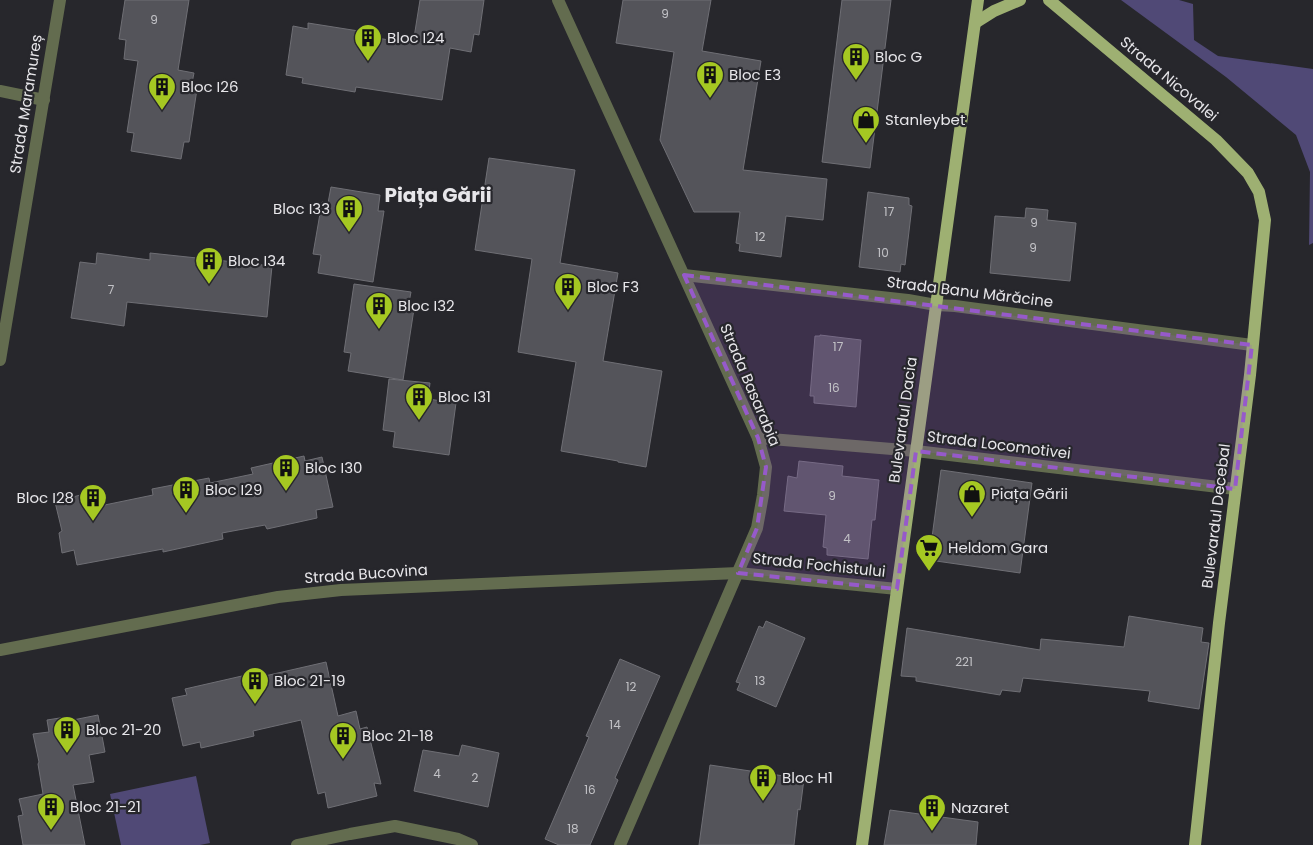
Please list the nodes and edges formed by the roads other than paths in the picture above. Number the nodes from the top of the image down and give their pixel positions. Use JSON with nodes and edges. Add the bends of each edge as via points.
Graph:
{"nodes":[{"id":1,"x":60,"y":0,"type":"edge"},
{"id":2,"x":558,"y":0,"type":"edge"},
{"id":3,"x":978,"y":0,"type":"edge"},
{"id":4,"x":1020,"y":0,"type":"edge"},
{"id":5,"x":1049,"y":0,"type":"edge"},
{"id":6,"x":975,"y":23,"type":"junction"},
{"id":7,"x":0,"y":91,"type":"edge"},
{"id":8,"x":44,"y":100,"type":"junction"},
{"id":9,"x":1259,"y":192,"type":"joint"},
{"id":10,"x":684,"y":275,"type":"junction"},
{"id":11,"x":936,"y":305,"type":"junction"},
{"id":12,"x":1252,"y":345,"type":"junction"},
{"id":13,"x":0,"y":360,"type":"edge"},
{"id":14,"x":758,"y":438,"type":"junction"},
{"id":15,"x":916,"y":451,"type":"junction"},
{"id":16,"x":1235,"y":489,"type":"junction"},
{"id":17,"x":738,"y":573,"type":"junction"},
{"id":18,"x":897,"y":589,"type":"junction"},
{"id":19,"x":0,"y":650,"type":"edge"},
{"id":20,"x":296,"y":845,"type":"edge"},
{"id":21,"x":472,"y":845,"type":"edge"},
{"id":22,"x":620,"y":845,"type":"edge"},
{"id":23,"x":862,"y":845,"type":"edge"},
{"id":24,"x":1195,"y":845,"type":"edge"}],
"edges":[{"from":1,"to":8,"type":"street","name":"Strada Maramureș"},
{"from":2,"to":10,"type":"street","name":"Strada Basarabia"},
{"from":3,"to":6,"type":"main road","name":"Bulevardul Dacia"},
{"from":4,"to":6,"type":"main road"},
{"from":5,"to":9,"type":"main road","name":"Strada Nicovalei","via":[[1216,140],[1248,173]]},
{"from":6,"to":11,"type":"main road","name":"Bulevardul Dacia"},
{"from":7,"to":8,"type":"street"},
{"from":8,"to":13,"type":"street","name":"Strada Maramureș"},
{"from":9,"to":12,"type":"main road","name":"Bulevardul Decebal","via":[[1265,220]]},
{"from":10,"to":11,"type":"street","name":"Strada Banu Mărăcine"},
{"from":10,"to":14,"type":"street","name":"Strada Basarabia"},
{"from":11,"to":12,"type":"street","name":"Strada Banu Mărăcine"},
{"from":11,"to":15,"type":"main road","name":"Bulevardul Dacia"},
{"from":12,"to":16,"type":"main road","name":"Bulevardul Decebal"},
{"from":14,"to":15,"type":"street","name":"Strada Locomotivei"},
{"from":14,"to":17,"type":"street","name":"Strada Basarabia","via":[[766,467],[763,495],[757,528]]},
{"from":15,"to":16,"type":"street","name":"Strada Locomotivei"},
{"from":15,"to":18,"type":"main road","name":"Bulevardul Dacia"},
{"from":16,"to":24,"type":"main road","name":"Bulevardul Decebal"},
{"from":17,"to":18,"type":"street","name":"Strada Fochistului"},
{"from":17,"to":19,"type":"street","name":"Strada Bucovina","via":[[341,590],[278,597]]},
{"from":17,"to":22,"type":"street","name":"Strada Basarabia"},
{"from":18,"to":23,"type":"main road","name":"Bulevardul Dacia"},
{"from":20,"to":21,"type":"street","via":[[395,826]]}]}
